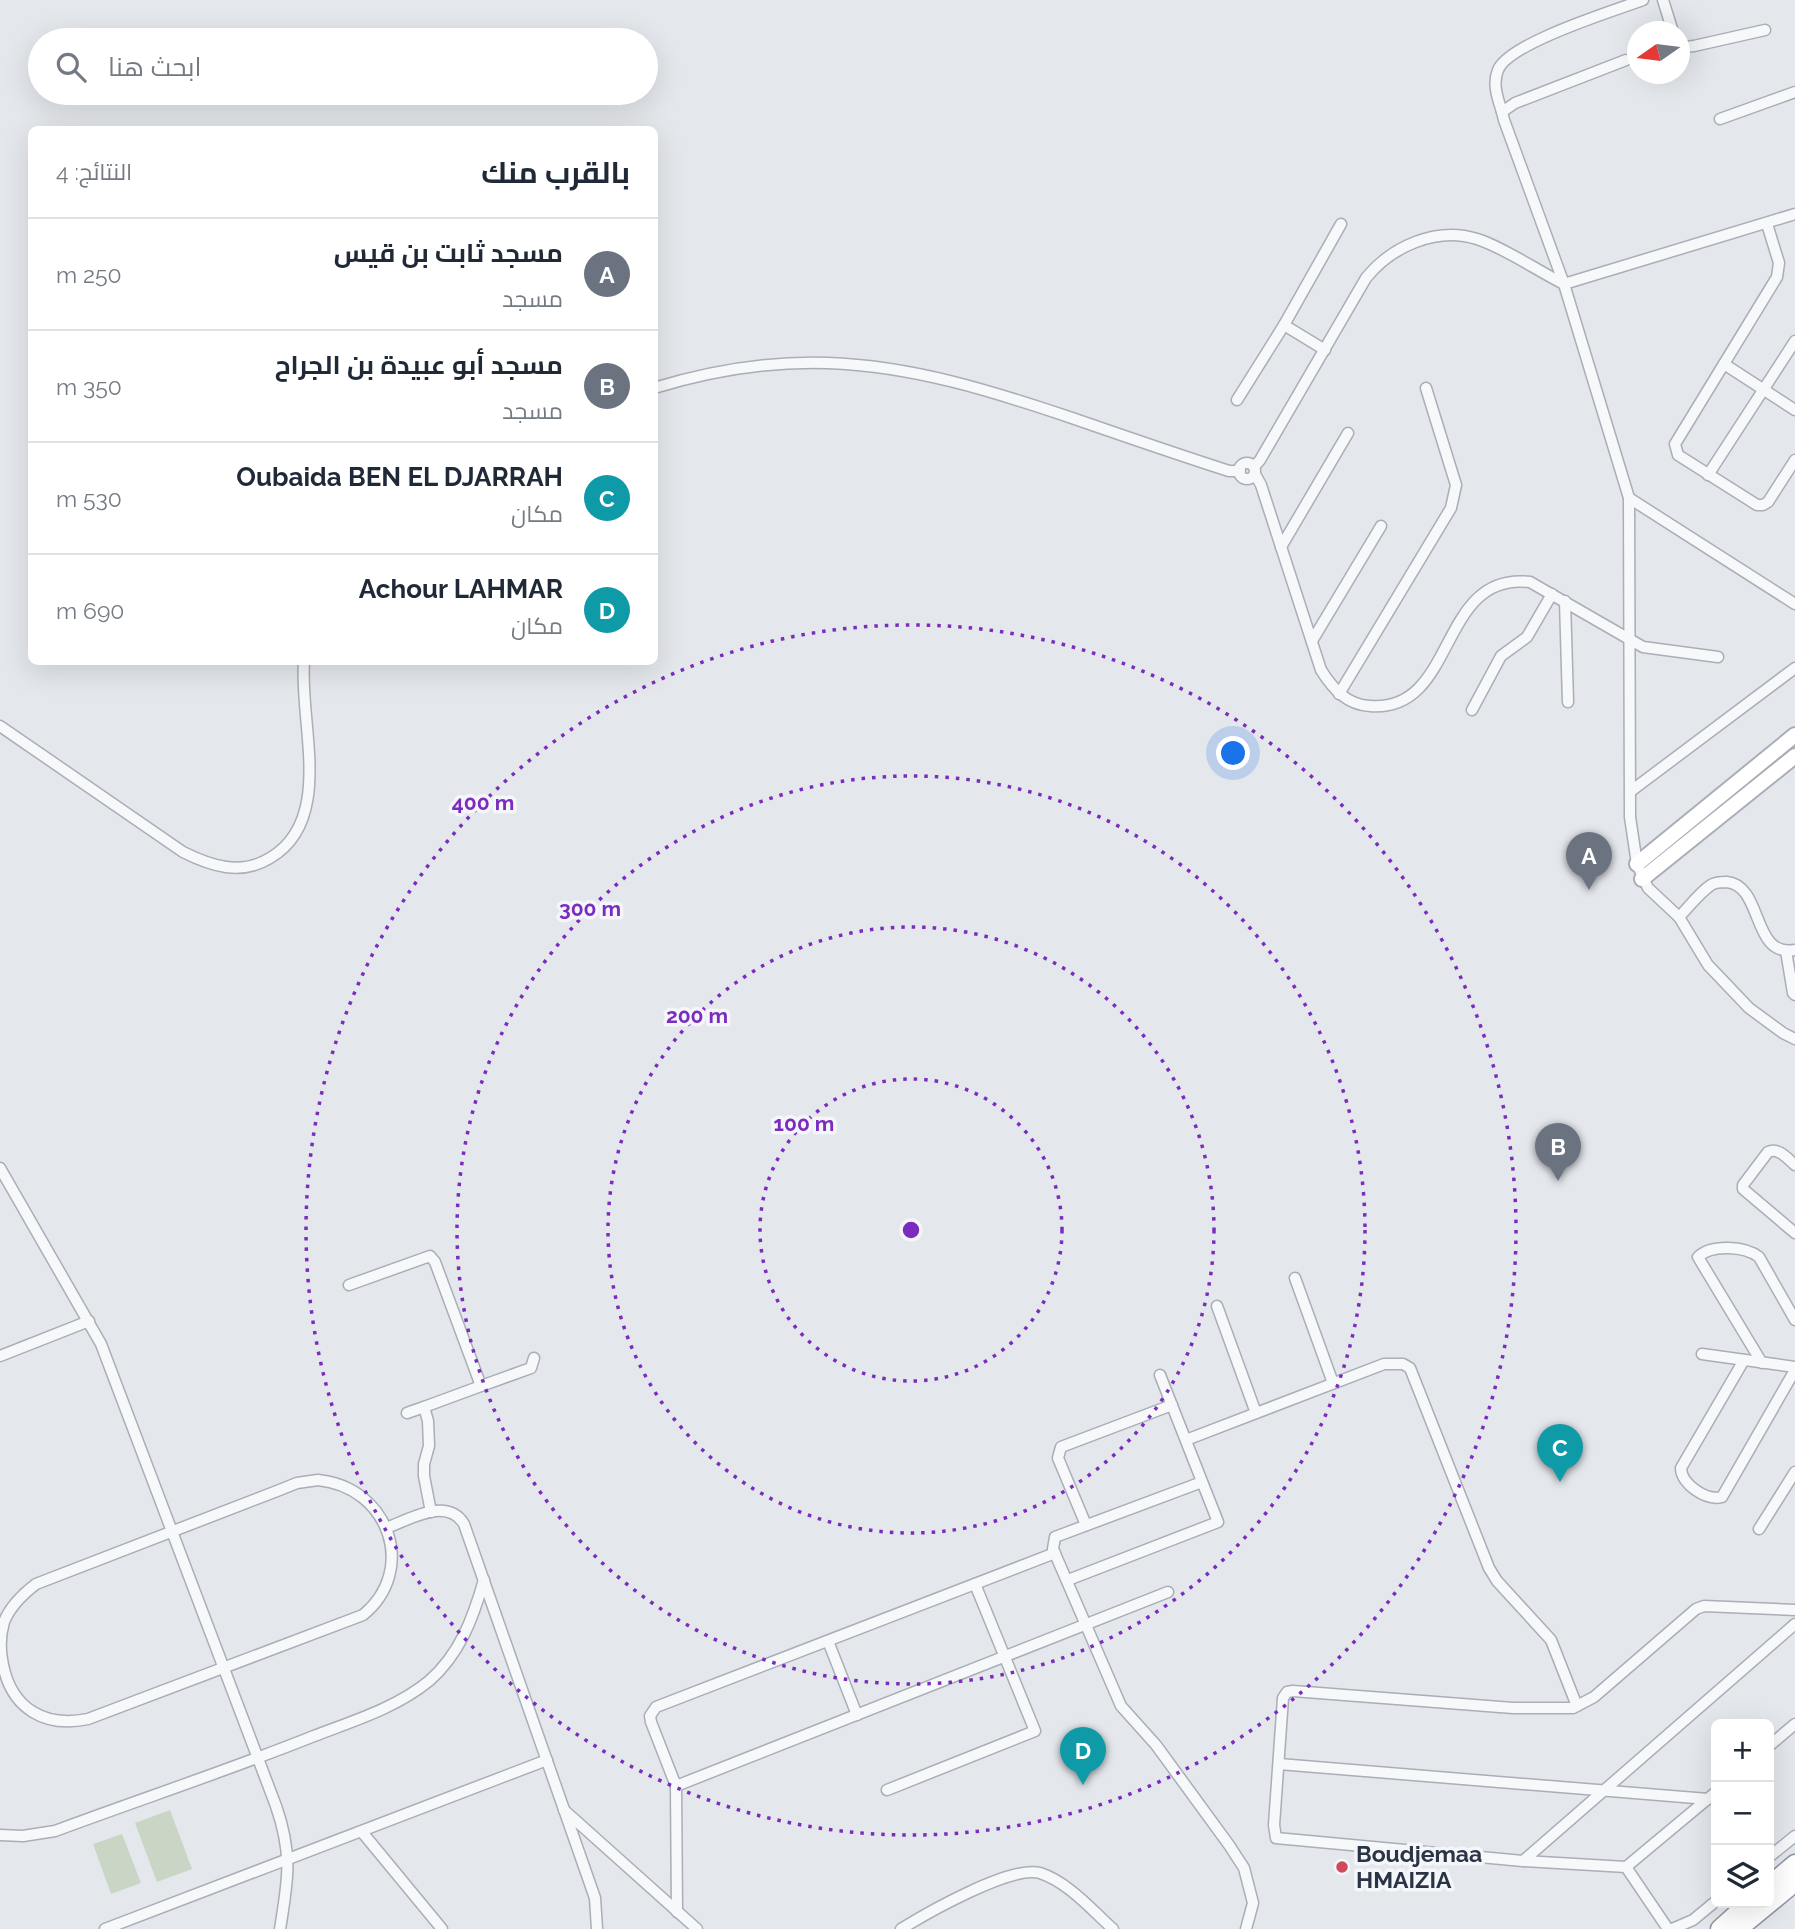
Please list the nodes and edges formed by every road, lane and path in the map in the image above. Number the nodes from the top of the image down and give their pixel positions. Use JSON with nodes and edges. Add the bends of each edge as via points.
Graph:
{"nodes":[{"id":1,"x":1643,"y":0,"type":"edge"},
{"id":2,"x":1664,"y":0,"type":"edge"},
{"id":3,"x":1670,"y":21,"type":"edge"},
{"id":4,"x":1765,"y":30,"type":"dead end"},
{"id":5,"x":1690,"y":46,"type":"edge"},
{"id":6,"x":1626,"y":60,"type":"dead end"},
{"id":7,"x":1795,"y":92,"type":"edge"},
{"id":8,"x":1502,"y":113,"type":"junction"},
{"id":9,"x":1720,"y":119,"type":"dead end"},
{"id":10,"x":1795,"y":214,"type":"edge"},
{"id":11,"x":1341,"y":224,"type":"dead end"},
{"id":12,"x":1767,"y":224,"type":"junction"},
{"id":13,"x":1564,"y":284,"type":"junction"},
{"id":14,"x":1283,"y":325,"type":"junction"},
{"id":15,"x":1795,"y":341,"type":"edge"},
{"id":16,"x":1325,"y":350,"type":"junction"},
{"id":17,"x":1724,"y":364,"type":"junction"},
{"id":18,"x":658,"y":387,"type":"edge"},
{"id":19,"x":1426,"y":388,"type":"dead end"},
{"id":20,"x":1764,"y":390,"type":"junction"},
{"id":21,"x":1237,"y":400,"type":"dead end"},
{"id":22,"x":1795,"y":410,"type":"edge"},
{"id":23,"x":1348,"y":433,"type":"dead end"},
{"id":24,"x":1795,"y":460,"type":"edge"},
{"id":25,"x":1254,"y":471,"type":"junction"},
{"id":26,"x":1709,"y":475,"type":"junction"},
{"id":27,"x":1629,"y":498,"type":"junction"},
{"id":28,"x":1381,"y":526,"type":"dead end"},
{"id":29,"x":1281,"y":547,"type":"junction"},
{"id":30,"x":1552,"y":594,"type":"junction"},
{"id":31,"x":1565,"y":601,"type":"junction"},
{"id":32,"x":1795,"y":604,"type":"edge"},
{"id":33,"x":1311,"y":641,"type":"junction"},
{"id":34,"x":1629,"y":641,"type":"junction"},
{"id":35,"x":1718,"y":657,"type":"dead end"},
{"id":36,"x":304,"y":665,"type":"edge"},
{"id":37,"x":1795,"y":668,"type":"edge"},
{"id":38,"x":1339,"y":694,"type":"junction"},
{"id":39,"x":1568,"y":702,"type":"dead end"},
{"id":40,"x":1472,"y":710,"type":"dead end"},
{"id":41,"x":0,"y":726,"type":"edge"},
{"id":42,"x":1795,"y":735,"type":"edge"},
{"id":43,"x":1795,"y":756,"type":"edge"},
{"id":44,"x":1631,"y":791,"type":"junction"},
{"id":45,"x":1640,"y":871,"type":"junction"},
{"id":46,"x":1679,"y":917,"type":"junction"},
{"id":47,"x":1790,"y":951,"type":"edge"},
{"id":48,"x":1795,"y":995,"type":"edge"},
{"id":49,"x":1795,"y":1039,"type":"edge"},
{"id":50,"x":1795,"y":1165,"type":"edge"},
{"id":51,"x":0,"y":1168,"type":"edge"},
{"id":52,"x":1795,"y":1233,"type":"edge"},
{"id":53,"x":1295,"y":1278,"type":"dead end"},
{"id":54,"x":349,"y":1285,"type":"dead end"},
{"id":55,"x":1217,"y":1306,"type":"dead end"},
{"id":56,"x":1795,"y":1320,"type":"edge"},
{"id":57,"x":89,"y":1321,"type":"junction"},
{"id":58,"x":1702,"y":1354,"type":"dead end"},
{"id":59,"x":0,"y":1356,"type":"edge"},
{"id":60,"x":534,"y":1358,"type":"dead end"},
{"id":61,"x":1744,"y":1360,"type":"junction"},
{"id":62,"x":1762,"y":1363,"type":"junction"},
{"id":63,"x":1795,"y":1369,"type":"edge"},
{"id":64,"x":1160,"y":1375,"type":"dead end"},
{"id":65,"x":1333,"y":1383,"type":"junction"},
{"id":66,"x":481,"y":1386,"type":"junction"},
{"id":67,"x":1171,"y":1405,"type":"junction"},
{"id":68,"x":424,"y":1407,"type":"junction"},
{"id":69,"x":407,"y":1413,"type":"dead end"},
{"id":70,"x":1256,"y":1413,"type":"junction"},
{"id":71,"x":1186,"y":1440,"type":"junction"},
{"id":72,"x":1795,"y":1472,"type":"edge"},
{"id":73,"x":1202,"y":1482,"type":"junction"},
{"id":74,"x":431,"y":1512,"type":"junction"},
{"id":75,"x":1086,"y":1525,"type":"junction"},
{"id":76,"x":386,"y":1528,"type":"junction"},
{"id":77,"x":1759,"y":1529,"type":"dead end"},
{"id":78,"x":171,"y":1530,"type":"junction"},
{"id":79,"x":1055,"y":1553,"type":"junction"},
{"id":80,"x":484,"y":1580,"type":"junction"},
{"id":81,"x":1068,"y":1580,"type":"junction"},
{"id":82,"x":975,"y":1584,"type":"junction"},
{"id":83,"x":1168,"y":1592,"type":"dead end"},
{"id":84,"x":1795,"y":1610,"type":"edge"},
{"id":85,"x":1795,"y":1624,"type":"edge"},
{"id":86,"x":1085,"y":1625,"type":"junction"},
{"id":87,"x":828,"y":1641,"type":"junction"},
{"id":88,"x":1005,"y":1657,"type":"junction"},
{"id":89,"x":2,"y":1667,"type":"edge"},
{"id":90,"x":223,"y":1667,"type":"junction"},
{"id":91,"x":4,"y":1680,"type":"edge"},
{"id":92,"x":1577,"y":1706,"type":"junction"},
{"id":93,"x":857,"y":1715,"type":"junction"},
{"id":94,"x":1795,"y":1724,"type":"edge"},
{"id":95,"x":1774,"y":1742,"type":"edge"},
{"id":96,"x":258,"y":1759,"type":"junction"},
{"id":97,"x":547,"y":1760,"type":"junction"},
{"id":98,"x":1279,"y":1764,"type":"junction"},
{"id":99,"x":676,"y":1786,"type":"junction"},
{"id":100,"x":1606,"y":1789,"type":"junction"},
{"id":101,"x":887,"y":1790,"type":"dead end"},
{"id":102,"x":1711,"y":1796,"type":"edge"},
{"id":103,"x":1708,"y":1799,"type":"junction"},
{"id":104,"x":564,"y":1810,"type":"junction"},
{"id":105,"x":362,"y":1832,"type":"junction"},
{"id":106,"x":0,"y":1835,"type":"edge"},
{"id":107,"x":1795,"y":1836,"type":"edge"},
{"id":108,"x":1774,"y":1853,"type":"edge"},
{"id":109,"x":288,"y":1859,"type":"junction"},
{"id":110,"x":1522,"y":1861,"type":"junction"},
{"id":111,"x":1795,"y":1864,"type":"edge"},
{"id":112,"x":1626,"y":1867,"type":"junction"},
{"id":113,"x":1774,"y":1882,"type":"edge"},
{"id":114,"x":1795,"y":1882,"type":"edge"},
{"id":115,"x":1711,"y":1905,"type":"edge"},
{"id":116,"x":1743,"y":1908,"type":"edge"},
{"id":117,"x":677,"y":1912,"type":"junction"},
{"id":118,"x":105,"y":1929,"type":"edge"},
{"id":119,"x":280,"y":1929,"type":"edge"},
{"id":120,"x":442,"y":1929,"type":"edge"},
{"id":121,"x":597,"y":1929,"type":"edge"},
{"id":122,"x":697,"y":1929,"type":"edge"},
{"id":123,"x":901,"y":1929,"type":"edge"},
{"id":124,"x":1113,"y":1929,"type":"edge"},
{"id":125,"x":1246,"y":1929,"type":"edge"},
{"id":126,"x":1670,"y":1929,"type":"edge"},
{"id":127,"x":1720,"y":1929,"type":"edge"},
{"id":128,"x":1738,"y":1929,"type":"edge"}],
"edges":[{"from":1,"to":8,"type":"street","via":[[1509,55],[1495,78]]},
{"from":2,"to":3,"type":"street"},
{"from":4,"to":5,"type":"street"},
{"from":6,"to":8,"type":"street","via":[[1515,103]]},
{"from":7,"to":9,"type":"street"},
{"from":8,"to":13,"type":"street"},
{"from":10,"to":12,"type":"street"},
{"from":11,"to":14,"type":"street"},
{"from":12,"to":13,"type":"street"},
{"from":12,"to":17,"type":"street","via":[[1779,269]]},
{"from":13,"to":16,"type":"street","via":[[1476,239],[1438,236],[1402,247],[1376,265]]},
{"from":13,"to":27,"type":"street"},
{"from":14,"to":16,"type":"street"},
{"from":14,"to":21,"type":"street"},
{"from":15,"to":20,"type":"street"},
{"from":16,"to":25,"type":"street"},
{"from":17,"to":20,"type":"street"},
{"from":17,"to":26,"type":"street","via":[[1675,444],[1678,455]]},
{"from":18,"to":25,"type":"street","via":[[741,368],[818,363],[869,366],[988,390],[1229,471],[1240,471],[1246,463]]},
{"from":19,"to":38,"type":"street","via":[[1456,494]]},
{"from":20,"to":22,"type":"street"},
{"from":20,"to":26,"type":"street"},
{"from":23,"to":29,"type":"street"},
{"from":24,"to":26,"type":"street","via":[[1763,505]]},
{"from":25,"to":29,"type":"street"},
{"from":27,"to":32,"type":"street"},
{"from":27,"to":34,"type":"street"},
{"from":28,"to":33,"type":"street"},
{"from":29,"to":33,"type":"street"},
{"from":30,"to":31,"type":"street"},
{"from":30,"to":38,"type":"street","via":[[1530,582],[1513,580],[1482,594],[1468,607],[1428,678],[1409,699],[1380,707]]},
{"from":30,"to":40,"type":"street","via":[[1527,636],[1501,656]]},
{"from":31,"to":34,"type":"street"},
{"from":31,"to":39,"type":"street"},
{"from":33,"to":38,"type":"street","via":[[1321,670]]},
{"from":34,"to":35,"type":"street","via":[[1658,650]]},
{"from":34,"to":44,"type":"street"},
{"from":36,"to":41,"type":"street","via":[[309,799],[294,837],[280,852],[252,866],[209,865],[183,852]]},
{"from":37,"to":44,"type":"street"},
{"from":42,"to":45,"type":"main road"},
{"from":43,"to":45,"type":"main road"},
{"from":44,"to":45,"type":"street","via":[[1630,817]]},
{"from":45,"to":46,"type":"street","via":[[1648,888]]},
{"from":46,"to":47,"type":"street","via":[[1711,885],[1731,883],[1744,891],[1770,944]]},
{"from":46,"to":49,"type":"street","via":[[1724,982],[1749,1008]]},
{"from":47,"to":48,"type":"street"},
{"from":50,"to":52,"type":"street","via":[[1778,1151],[1768,1152],[1743,1189]]},
{"from":51,"to":57,"type":"street"},
{"from":53,"to":65,"type":"street"},
{"from":54,"to":66,"type":"street","via":[[430,1256]]},
{"from":55,"to":70,"type":"street"},
{"from":56,"to":62,"type":"street","via":[[1754,1253],[1718,1247],[1698,1257]]},
{"from":57,"to":59,"type":"street"},
{"from":57,"to":78,"type":"street","via":[[111,1367]]},
{"from":58,"to":61,"type":"street"},
{"from":60,"to":66,"type":"street","via":[[531,1368]]},
{"from":61,"to":62,"type":"street"},
{"from":61,"to":63,"type":"street","via":[[1681,1468],[1687,1483],[1712,1498],[1722,1497]]},
{"from":62,"to":63,"type":"street"},
{"from":64,"to":67,"type":"street"},
{"from":65,"to":70,"type":"street"},
{"from":65,"to":92,"type":"street","via":[[1384,1364],[1410,1368],[1489,1568],[1551,1640]]},
{"from":66,"to":68,"type":"street"},
{"from":67,"to":71,"type":"street"},
{"from":67,"to":75,"type":"street","via":[[1061,1447],[1058,1458]]},
{"from":68,"to":69,"type":"street"},
{"from":68,"to":74,"type":"street","via":[[429,1446],[424,1476]]},
{"from":70,"to":71,"type":"street"},
{"from":71,"to":73,"type":"street"},
{"from":72,"to":77,"type":"street"},
{"from":73,"to":75,"type":"street"},
{"from":73,"to":81,"type":"street","via":[[1218,1522]]},
{"from":74,"to":76,"type":"street"},
{"from":74,"to":80,"type":"street","via":[[450,1511],[460,1518]]},
{"from":75,"to":79,"type":"street","via":[[1055,1536]]},
{"from":76,"to":78,"type":"street","via":[[363,1497],[318,1480]]},
{"from":76,"to":90,"type":"street","via":[[390,1570],[377,1604],[345,1624]]},
{"from":78,"to":89,"type":"street","via":[[36,1584],[22,1595],[4,1622]]},
{"from":78,"to":90,"type":"street"},
{"from":79,"to":81,"type":"street"},
{"from":79,"to":82,"type":"street"},
{"from":80,"to":96,"type":"street","via":[[459,1644],[429,1680],[388,1707]]},
{"from":80,"to":97,"type":"street"},
{"from":81,"to":86,"type":"street"},
{"from":82,"to":87,"type":"street"},
{"from":82,"to":88,"type":"street"},
{"from":83,"to":86,"type":"street"},
{"from":84,"to":92,"type":"street","via":[[1696,1609],[1594,1698]]},
{"from":85,"to":100,"type":"street"},
{"from":86,"to":88,"type":"street"},
{"from":86,"to":125,"type":"street","via":[[1121,1706],[1156,1745],[1244,1868],[1253,1903]]},
{"from":87,"to":93,"type":"street"},
{"from":87,"to":99,"type":"street","via":[[653,1710],[651,1722]]},
{"from":88,"to":93,"type":"street"},
{"from":88,"to":101,"type":"street","via":[[1035,1731]]},
{"from":89,"to":91,"type":"street"},
{"from":90,"to":91,"type":"street","via":[[74,1722],[35,1713]]},
{"from":90,"to":96,"type":"street"},
{"from":92,"to":98,"type":"street","via":[[1513,1708],[1287,1692]]},
{"from":93,"to":99,"type":"street"},
{"from":94,"to":95,"type":"street"},
{"from":96,"to":106,"type":"street","via":[[55,1831]]},
{"from":96,"to":109,"type":"street","via":[[283,1828]]},
{"from":97,"to":104,"type":"street"},
{"from":97,"to":105,"type":"street"},
{"from":98,"to":100,"type":"street"},
{"from":98,"to":110,"type":"street","via":[[1274,1834],[1280,1840]]},
{"from":99,"to":117,"type":"street"},
{"from":100,"to":103,"type":"street"},
{"from":100,"to":110,"type":"street"},
{"from":102,"to":103,"type":"street"},
{"from":103,"to":112,"type":"street"},
{"from":104,"to":117,"type":"street"},
{"from":104,"to":121,"type":"street","via":[[595,1898]]},
{"from":105,"to":109,"type":"street"},
{"from":105,"to":120,"type":"street"},
{"from":107,"to":108,"type":"street"},
{"from":109,"to":118,"type":"street"},
{"from":109,"to":119,"type":"street"},
{"from":110,"to":112,"type":"street"},
{"from":111,"to":113,"type":"highway"},
{"from":112,"to":126,"type":"street"},
{"from":114,"to":128,"type":"highway"},
{"from":115,"to":126,"type":"street","via":[[1693,1920]]},
{"from":116,"to":127,"type":"highway"},
{"from":117,"to":122,"type":"street"},
{"from":123,"to":124,"type":"street","via":[[992,1883],[1038,1872],[1059,1882]]}]}
